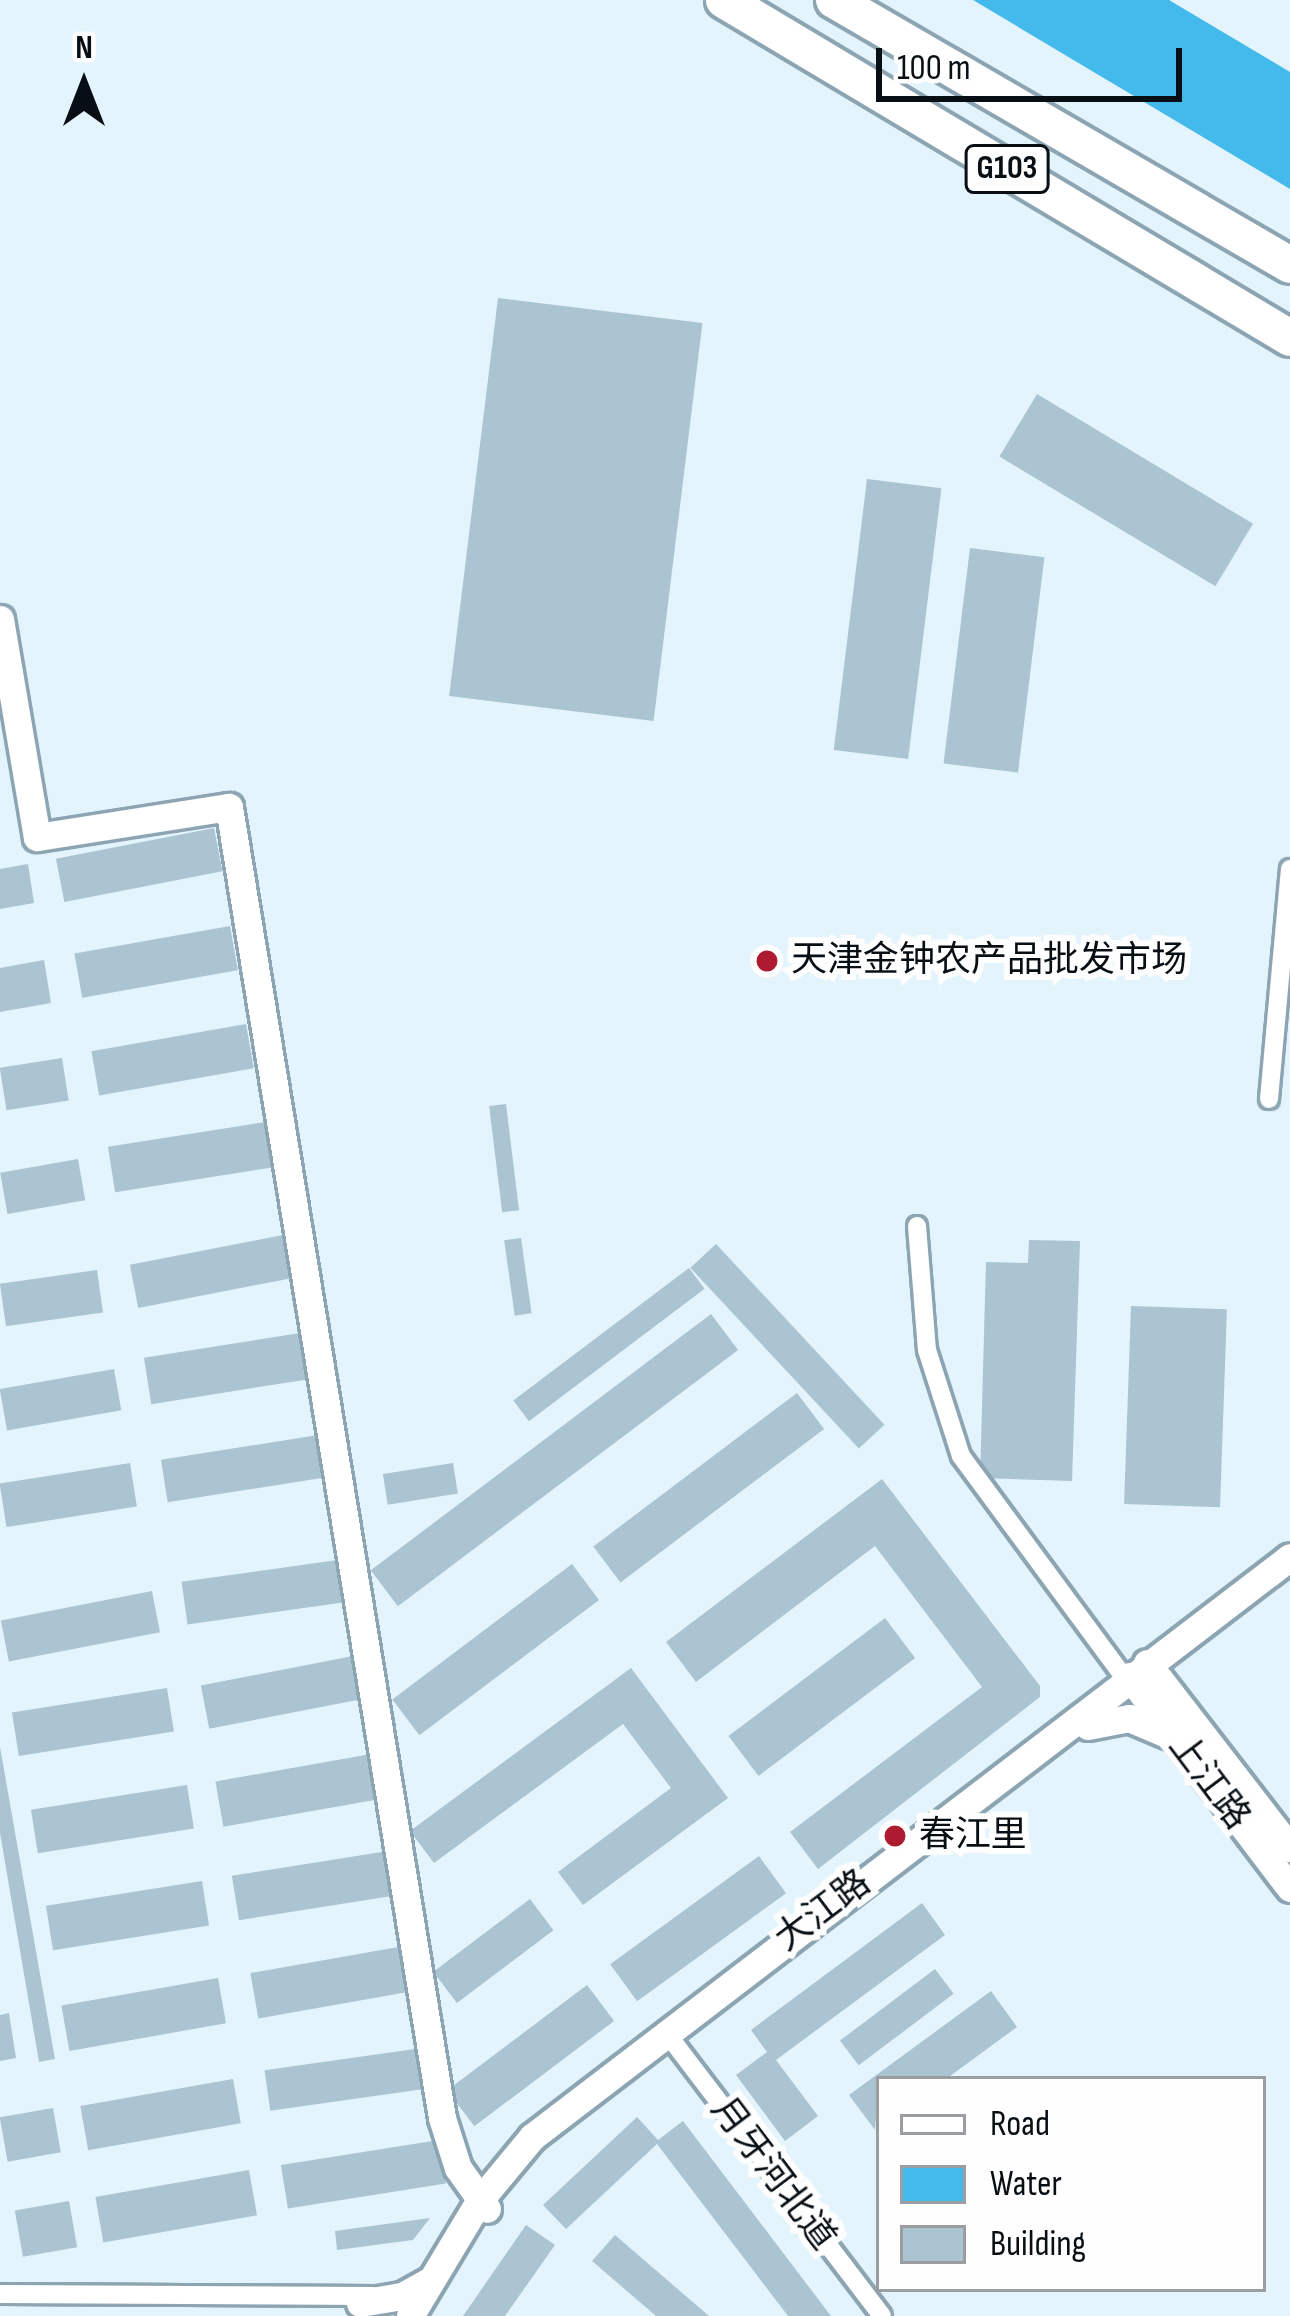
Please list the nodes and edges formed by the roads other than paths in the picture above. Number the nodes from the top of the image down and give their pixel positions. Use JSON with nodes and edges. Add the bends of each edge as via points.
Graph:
{"nodes":[{"id":1,"x":724,"y":0,"type":"edge"},
{"id":2,"x":834,"y":0,"type":"edge"},
{"id":3,"x":1290,"y":265,"type":"edge"},
{"id":4,"x":1290,"y":338,"type":"edge"},
{"id":5,"x":0,"y":620,"type":"edge"},
{"id":6,"x":3,"y":660,"type":"edge"},
{"id":7,"x":1290,"y":869,"type":"edge"},
{"id":8,"x":1269,"y":1099,"type":"dead end"},
{"id":9,"x":917,"y":1226,"type":"dead end"},
{"id":10,"x":1290,"y":1557,"type":"edge"},
{"id":11,"x":1290,"y":1572,"type":"edge"},
{"id":12,"x":1137,"y":1684,"type":"junction"},
{"id":13,"x":1086,"y":1719,"type":"junction"},
{"id":14,"x":1187,"y":1733,"type":"junction"},
{"id":15,"x":1290,"y":1848,"type":"edge"},
{"id":16,"x":1290,"y":1888,"type":"edge"},
{"id":17,"x":669,"y":2037,"type":"junction"},
{"id":18,"x":483,"y":2205,"type":"junction"},
{"id":19,"x":456,"y":2249,"type":"junction"},
{"id":20,"x":0,"y":2298,"type":"edge"},
{"id":21,"x":361,"y":2299,"type":"junction"},
{"id":22,"x":420,"y":2302,"type":"edge"},
{"id":23,"x":882,"y":2316,"type":"edge"}],
"edges":[{"from":1,"to":4,"type":"highway","number":"G103"},
{"from":2,"to":3,"type":"highway","number":"G103"},
{"from":5,"to":6,"type":"street"},
{"from":6,"to":18,"type":"street","via":[[37,837],[229,807],[436,2081],[458,2168]]},
{"from":7,"to":8,"type":"street"},
{"from":9,"to":12,"type":"street","via":[[927,1350],[961,1456]]},
{"from":10,"to":12,"type":"street"},
{"from":11,"to":12,"type":"street"},
{"from":12,"to":13,"type":"street"},
{"from":12,"to":14,"type":"street"},
{"from":13,"to":14,"type":"street","via":[[1129,1718]]},
{"from":13,"to":17,"type":"street","name":"大江路"},
{"from":14,"to":15,"type":"street","name":"上江路"},
{"from":14,"to":16,"type":"street","name":"上江路"},
{"from":17,"to":18,"type":"street","name":"大江路"},
{"from":17,"to":23,"type":"street","name":"月牙河北道"},
{"from":18,"to":19,"type":"street","name":"大江路"},
{"from":19,"to":21,"type":"street"},
{"from":19,"to":22,"type":"street","name":"大江路"},
{"from":20,"to":21,"type":"street"},
{"from":21,"to":22,"type":"street"}]}
